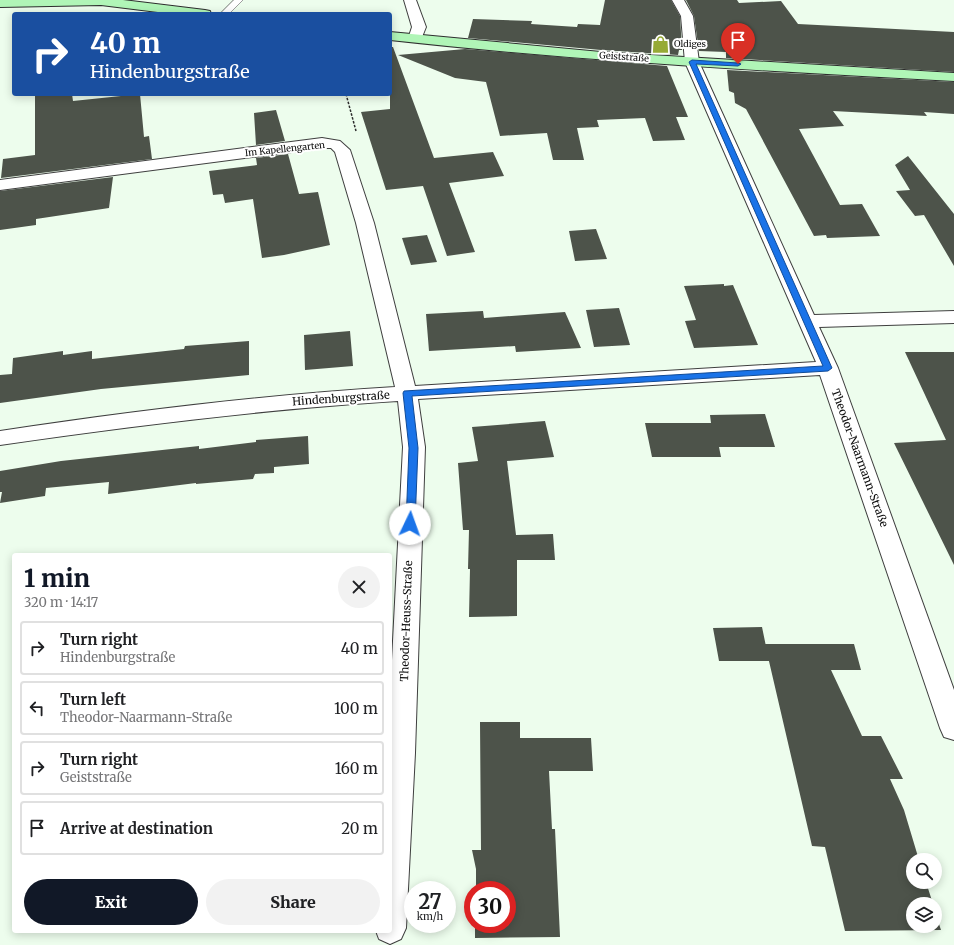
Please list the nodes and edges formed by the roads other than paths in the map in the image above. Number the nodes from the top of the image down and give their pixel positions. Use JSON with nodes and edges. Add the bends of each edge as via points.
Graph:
{"nodes":[{"id":1,"x":101,"y":0,"type":"edge"},
{"id":2,"x":239,"y":0,"type":"edge"},
{"id":3,"x":410,"y":0,"type":"edge"},
{"id":4,"x":678,"y":0,"type":"edge"},
{"id":5,"x":0,"y":3,"type":"edge"},
{"id":6,"x":190,"y":12,"type":"edge"},
{"id":7,"x":226,"y":12,"type":"edge"},
{"id":8,"x":392,"y":36,"type":"edge"},
{"id":9,"x":415,"y":39,"type":"junction"},
{"id":10,"x":692,"y":62,"type":"junction"},
{"id":11,"x":954,"y":77,"type":"edge"},
{"id":12,"x":0,"y":185,"type":"edge"},
{"id":13,"x":954,"y":317,"type":"edge"},
{"id":14,"x":808,"y":321,"type":"junction"},
{"id":15,"x":828,"y":368,"type":"junction"},
{"id":16,"x":407,"y":393,"type":"junction"},
{"id":17,"x":0,"y":438,"type":"edge"},
{"id":18,"x":954,"y":728,"type":"edge"},
{"id":19,"x":395,"y":752,"type":"edge"},
{"id":20,"x":392,"y":859,"type":"edge"},
{"id":21,"x":390,"y":933,"type":"edge"},
{"id":22,"x":389,"y":945,"type":"edge"}],
"edges":[{"from":1,"to":5,"type":"main road"},
{"from":1,"to":6,"type":"main road"},
{"from":2,"to":7,"type":"lane"},
{"from":3,"to":9,"type":"street","via":[[418,27]]},
{"from":4,"to":10,"type":"street","name":"Theodor-Naarmann-Straße","via":[[687,16]]},
{"from":8,"to":9,"type":"main road","name":"Geiststraße"},
{"from":9,"to":10,"type":"main road","name":"Geiststraße"},
{"from":10,"to":11,"type":"main road","name":"Geiststraße"},
{"from":10,"to":14,"type":"street","name":"Theodor-Naarmann-Straße"},
{"from":12,"to":16,"type":"street","name":"Im Kapellengarten","via":[[322,143],[335,144],[342,150],[365,223]]},
{"from":13,"to":14,"type":"street"},
{"from":14,"to":15,"type":"street","name":"Theodor-Naarmann-Straße"},
{"from":15,"to":16,"type":"street","name":"Hindenburgstraße"},
{"from":15,"to":18,"type":"street","name":"Theodor-Naarmann-Straße"},
{"from":16,"to":17,"type":"street","name":"Hindenburgstraße","via":[[313,399]]},
{"from":16,"to":19,"type":"street","name":"Theodor-Heuss-Straße","via":[[414,448]]},
{"from":19,"to":20,"type":"street","name":"Theodor-Heuss-Straße"},
{"from":21,"to":22,"type":"street","name":"Theodor-Heuss-Straße"}]}
